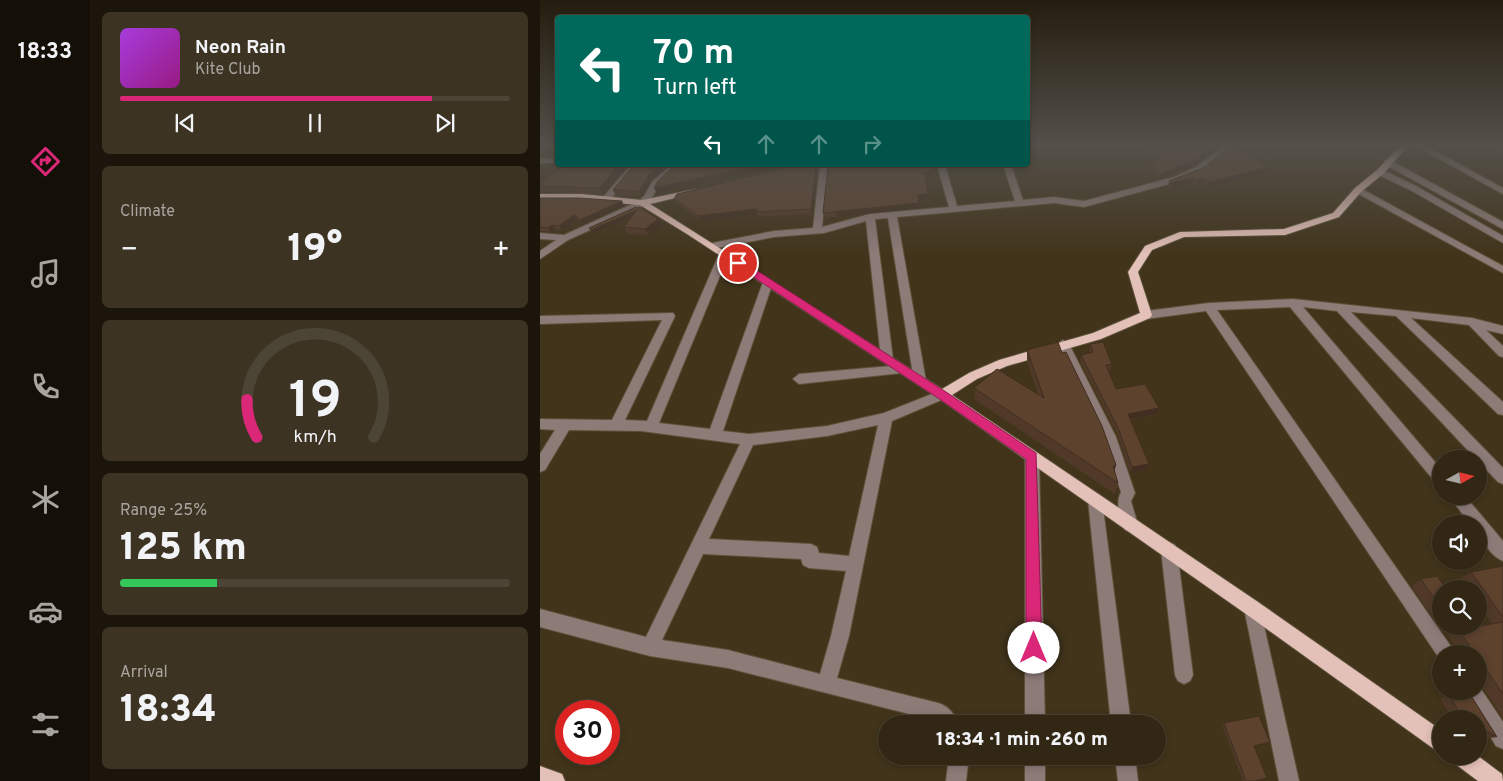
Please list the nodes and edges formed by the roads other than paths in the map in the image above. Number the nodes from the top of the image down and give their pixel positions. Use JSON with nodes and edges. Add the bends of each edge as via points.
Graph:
{"nodes":[{"id":1,"x":621,"y":181,"type":"edge"},
{"id":2,"x":658,"y":181,"type":"edge"},
{"id":3,"x":822,"y":181,"type":"edge"},
{"id":4,"x":946,"y":181,"type":"edge"},
{"id":5,"x":1012,"y":181,"type":"edge"},
{"id":6,"x":1163,"y":181,"type":"edge"},
{"id":7,"x":1368,"y":181,"type":"edge"},
{"id":8,"x":1399,"y":181,"type":"edge"},
{"id":9,"x":1422,"y":181,"type":"edge"},
{"id":10,"x":1485,"y":181,"type":"edge"},
{"id":11,"x":699,"y":190,"type":"edge"},
{"id":12,"x":1358,"y":190,"type":"junction"},
{"id":13,"x":540,"y":191,"type":"edge"},
{"id":14,"x":1503,"y":191,"type":"edge"},
{"id":15,"x":607,"y":198,"type":"junction"},
{"id":16,"x":642,"y":203,"type":"junction"},
{"id":17,"x":1020,"y":204,"type":"junction"},
{"id":18,"x":954,"y":210,"type":"junction"},
{"id":19,"x":892,"y":215,"type":"junction"},
{"id":20,"x":870,"y":217,"type":"junction"},
{"id":21,"x":1503,"y":226,"type":"edge"},
{"id":22,"x":817,"y":230,"type":"junction"},
{"id":23,"x":540,"y":236,"type":"edge"},
{"id":24,"x":565,"y":238,"type":"junction"},
{"id":25,"x":1503,"y":240,"type":"edge"},
{"id":26,"x":718,"y":250,"type":"junction"},
{"id":27,"x":540,"y":256,"type":"edge"},
{"id":28,"x":1503,"y":270,"type":"edge"},
{"id":29,"x":768,"y":282,"type":"junction"},
{"id":30,"x":1293,"y":304,"type":"junction"},
{"id":31,"x":1209,"y":307,"type":"junction"},
{"id":32,"x":1340,"y":308,"type":"junction"},
{"id":33,"x":1399,"y":313,"type":"junction"},
{"id":34,"x":1146,"y":315,"type":"junction"},
{"id":35,"x":540,"y":320,"type":"edge"},
{"id":36,"x":1472,"y":322,"type":"junction"},
{"id":37,"x":1503,"y":330,"type":"edge"},
{"id":38,"x":1063,"y":344,"type":"junction"},
{"id":39,"x":1503,"y":353,"type":"edge"},
{"id":40,"x":887,"y":359,"type":"junction"},
{"id":41,"x":902,"y":369,"type":"junction"},
{"id":42,"x":799,"y":379,"type":"dead end"},
{"id":43,"x":920,"y":381,"type":"junction"},
{"id":44,"x":942,"y":395,"type":"junction"},
{"id":45,"x":1503,"y":410,"type":"edge"},
{"id":46,"x":886,"y":418,"type":"junction"},
{"id":47,"x":540,"y":424,"type":"edge"},
{"id":48,"x":564,"y":426,"type":"junction"},
{"id":49,"x":616,"y":426,"type":"junction"},
{"id":50,"x":651,"y":427,"type":"junction"},
{"id":51,"x":715,"y":436,"type":"junction"},
{"id":52,"x":749,"y":440,"type":"junction"},
{"id":53,"x":1032,"y":457,"type":"junction"},
{"id":54,"x":540,"y":466,"type":"edge"},
{"id":55,"x":1432,"y":468,"type":"edge"},
{"id":56,"x":1503,"y":478,"type":"edge"},
{"id":57,"x":1095,"y":500,"type":"junction"},
{"id":58,"x":1463,"y":505,"type":"edge"},
{"id":59,"x":1130,"y":525,"type":"junction"},
{"id":60,"x":698,"y":546,"type":"junction"},
{"id":61,"x":1168,"y":550,"type":"junction"},
{"id":62,"x":1503,"y":553,"type":"edge"},
{"id":63,"x":855,"y":564,"type":"junction"},
{"id":64,"x":1252,"y":608,"type":"junction"},
{"id":65,"x":540,"y":618,"type":"edge"},
{"id":66,"x":1440,"y":645,"type":"edge"},
{"id":67,"x":650,"y":647,"type":"junction"},
{"id":68,"x":1184,"y":675,"type":"dead end"},
{"id":69,"x":826,"y":685,"type":"junction"},
{"id":70,"x":1477,"y":700,"type":"edge"},
{"id":71,"x":941,"y":715,"type":"edge"},
{"id":72,"x":1035,"y":715,"type":"edge"},
{"id":73,"x":1120,"y":715,"type":"edge"},
{"id":74,"x":1432,"y":736,"type":"edge"},
{"id":75,"x":1503,"y":739,"type":"edge"},
{"id":76,"x":958,"y":765,"type":"edge"},
{"id":77,"x":1035,"y":765,"type":"edge"},
{"id":78,"x":1126,"y":765,"type":"edge"},
{"id":79,"x":1473,"y":765,"type":"edge"},
{"id":80,"x":540,"y":776,"type":"edge"},
{"id":81,"x":555,"y":781,"type":"edge"},
{"id":82,"x":956,"y":781,"type":"edge"},
{"id":83,"x":1035,"y":781,"type":"edge"},
{"id":84,"x":1128,"y":781,"type":"edge"},
{"id":85,"x":1289,"y":781,"type":"edge"},
{"id":86,"x":1495,"y":781,"type":"edge"}],
"edges":[{"from":1,"to":15,"type":"street"},
{"from":2,"to":16,"type":"street"},
{"from":3,"to":22,"type":"street"},
{"from":4,"to":18,"type":"street"},
{"from":5,"to":17,"type":"street"},
{"from":6,"to":17,"type":"street","via":[[1084,204],[1054,200]]},
{"from":7,"to":12,"type":"main road"},
{"from":8,"to":25,"type":"street"},
{"from":9,"to":21,"type":"street"},
{"from":10,"to":14,"type":"street"},
{"from":11,"to":16,"type":"main road"},
{"from":12,"to":28,"type":"street"},
{"from":12,"to":34,"type":"main road","via":[[1336,215],[1285,232],[1183,234],[1148,248],[1132,272]]},
{"from":13,"to":15,"type":"main road"},
{"from":15,"to":16,"type":"main road"},
{"from":16,"to":24,"type":"street"},
{"from":16,"to":26,"type":"main road"},
{"from":17,"to":18,"type":"street"},
{"from":18,"to":19,"type":"street"},
{"from":19,"to":20,"type":"street"},
{"from":19,"to":43,"type":"street"},
{"from":20,"to":22,"type":"street"},
{"from":20,"to":40,"type":"street"},
{"from":22,"to":26,"type":"street","via":[[774,234]]},
{"from":23,"to":24,"type":"street"},
{"from":24,"to":27,"type":"street"},
{"from":26,"to":29,"type":"main road"},
{"from":26,"to":50,"type":"street"},
{"from":29,"to":40,"type":"main road"},
{"from":29,"to":51,"type":"street"},
{"from":30,"to":31,"type":"street"},
{"from":30,"to":32,"type":"street"},
{"from":30,"to":55,"type":"street"},
{"from":31,"to":34,"type":"street"},
{"from":31,"to":66,"type":"street"},
{"from":32,"to":33,"type":"street"},
{"from":32,"to":56,"type":"street"},
{"from":33,"to":36,"type":"street"},
{"from":33,"to":45,"type":"street"},
{"from":34,"to":38,"type":"main road","via":[[1097,336]]},
{"from":35,"to":49,"type":"street","via":[[669,316]]},
{"from":36,"to":37,"type":"street"},
{"from":36,"to":39,"type":"street"},
{"from":38,"to":44,"type":"main road","via":[[973,376]]},
{"from":38,"to":59,"type":"street","via":[[1109,437],[1128,493],[1124,500]]},
{"from":40,"to":41,"type":"main road"},
{"from":41,"to":42,"type":"street"},
{"from":41,"to":43,"type":"main road"},
{"from":43,"to":44,"type":"main road"},
{"from":44,"to":46,"type":"street"},
{"from":44,"to":53,"type":"main road"},
{"from":46,"to":52,"type":"street","via":[[827,431]]},
{"from":46,"to":63,"type":"street"},
{"from":47,"to":48,"type":"street"},
{"from":48,"to":49,"type":"street"},
{"from":48,"to":54,"type":"street"},
{"from":49,"to":50,"type":"street"},
{"from":50,"to":51,"type":"street"},
{"from":51,"to":52,"type":"street"},
{"from":52,"to":60,"type":"street"},
{"from":53,"to":57,"type":"main road"},
{"from":53,"to":72,"type":"street"},
{"from":57,"to":59,"type":"main road"},
{"from":57,"to":73,"type":"street"},
{"from":58,"to":62,"type":"street"},
{"from":59,"to":61,"type":"main road"},
{"from":60,"to":63,"type":"street","via":[[812,552],[810,560]]},
{"from":60,"to":67,"type":"street"},
{"from":61,"to":64,"type":"main road"},
{"from":61,"to":68,"type":"street"},
{"from":63,"to":69,"type":"street"},
{"from":64,"to":74,"type":"main road"},
{"from":64,"to":85,"type":"street"},
{"from":65,"to":67,"type":"street"},
{"from":67,"to":69,"type":"street","via":[[728,659]]},
{"from":69,"to":71,"type":"street"},
{"from":70,"to":75,"type":"street"},
{"from":76,"to":82,"type":"street"},
{"from":77,"to":83,"type":"street"},
{"from":78,"to":84,"type":"street"},
{"from":79,"to":86,"type":"main road"},
{"from":80,"to":81,"type":"main road"}]}
